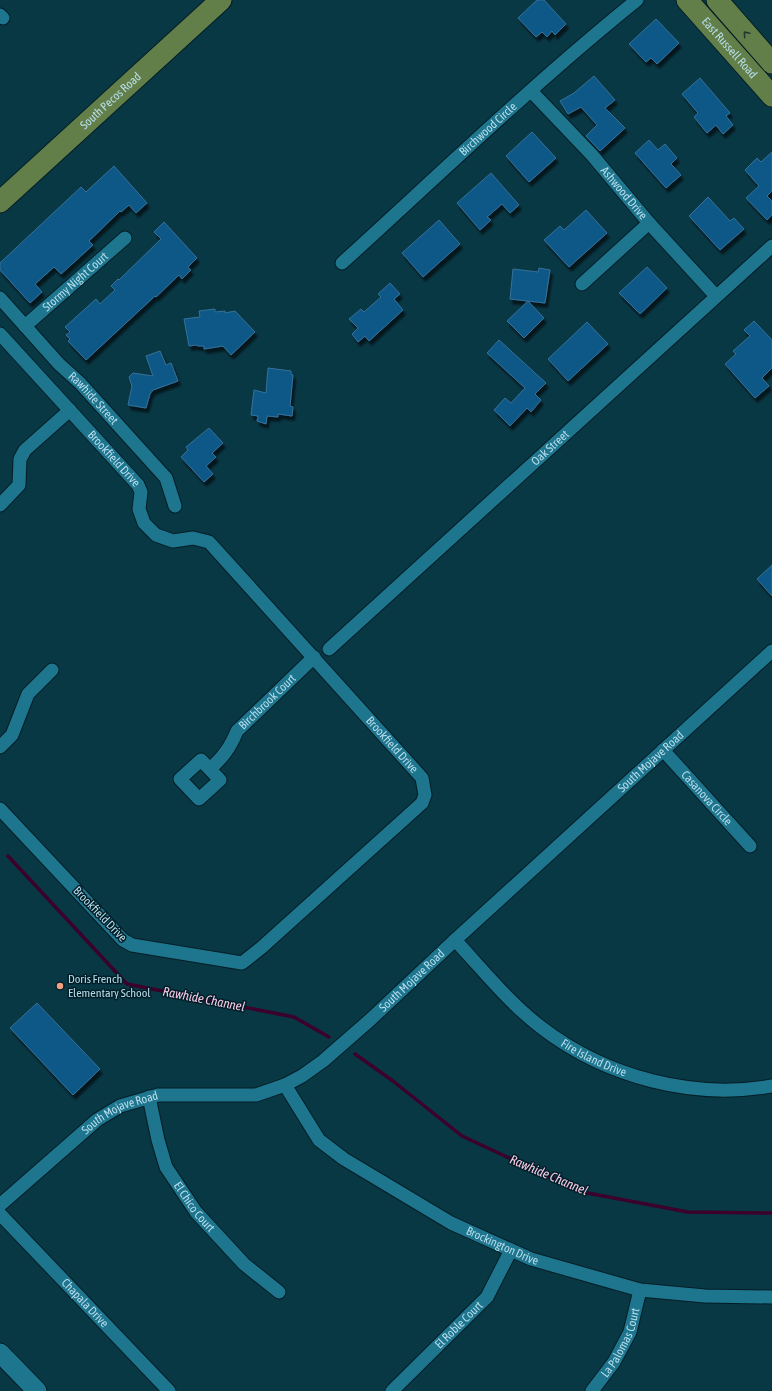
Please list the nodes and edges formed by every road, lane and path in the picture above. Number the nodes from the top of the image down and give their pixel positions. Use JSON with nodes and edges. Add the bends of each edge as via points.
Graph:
{"nodes":[{"id":1,"x":221,"y":0,"type":"edge"},
{"id":2,"x":637,"y":0,"type":"edge"},
{"id":3,"x":687,"y":0,"type":"edge"},
{"id":4,"x":717,"y":0,"type":"edge"},
{"id":5,"x":772,"y":63,"type":"edge"},
{"id":6,"x":530,"y":91,"type":"junction"},
{"id":7,"x":772,"y":96,"type":"edge"},
{"id":8,"x":0,"y":202,"type":"edge"},
{"id":9,"x":650,"y":222,"type":"junction"},
{"id":10,"x":125,"y":238,"type":"dead end"},
{"id":11,"x":772,"y":246,"type":"edge"},
{"id":12,"x":342,"y":263,"type":"dead end"},
{"id":13,"x":582,"y":284,"type":"dead end"},
{"id":14,"x":716,"y":296,"type":"junction"},
{"id":15,"x":0,"y":298,"type":"edge"},
{"id":16,"x":25,"y":326,"type":"junction"},
{"id":17,"x":0,"y":334,"type":"edge"},
{"id":18,"x":70,"y":410,"type":"junction"},
{"id":19,"x":0,"y":505,"type":"edge"},
{"id":20,"x":175,"y":506,"type":"dead end"},
{"id":21,"x":328,"y":649,"type":"dead end"},
{"id":22,"x":772,"y":651,"type":"edge"},
{"id":23,"x":314,"y":657,"type":"junction"},
{"id":24,"x":52,"y":670,"type":"dead end"},
{"id":25,"x":0,"y":747,"type":"edge"},
{"id":26,"x":663,"y":750,"type":"junction"},
{"id":27,"x":210,"y":770,"type":"dead end"},
{"id":28,"x":0,"y":809,"type":"edge"},
{"id":29,"x":750,"y":846,"type":"dead end"},
{"id":30,"x":454,"y":940,"type":"junction"},
{"id":31,"x":285,"y":1085,"type":"junction"},
{"id":32,"x":772,"y":1086,"type":"edge"},
{"id":33,"x":149,"y":1097,"type":"junction"},
{"id":34,"x":0,"y":1205,"type":"edge"},
{"id":35,"x":0,"y":1214,"type":"edge"},
{"id":36,"x":511,"y":1250,"type":"junction"},
{"id":37,"x":640,"y":1290,"type":"junction"},
{"id":38,"x":279,"y":1292,"type":"dead end"},
{"id":39,"x":772,"y":1297,"type":"edge"},
{"id":40,"x":0,"y":1353,"type":"edge"},
{"id":41,"x":37,"y":1391,"type":"edge"},
{"id":42,"x":169,"y":1391,"type":"edge"},
{"id":43,"x":392,"y":1391,"type":"edge"},
{"id":44,"x":592,"y":1391,"type":"edge"}],
"edges":[{"from":1,"to":8,"type":"main road","name":"South Pecos Road"},
{"from":2,"to":6,"type":"street","name":"Birchwood Circle"},
{"from":3,"to":7,"type":"main road","name":"East Russell Road"},
{"from":5,"to":4,"type":"main road","name":"East Russell Road","one_way":true},
{"from":6,"to":9,"type":"street","name":"Ashwood Drive","via":[[592,155]]},
{"from":6,"to":12,"type":"street","name":"Birchwood Circle"},
{"from":9,"to":13,"type":"street"},
{"from":9,"to":14,"type":"street","name":"Ashwood Drive"},
{"from":10,"to":16,"type":"street","name":"Stormy Night Court"},
{"from":11,"to":14,"type":"street","name":"Oak Street"},
{"from":14,"to":21,"type":"street","name":"Oak Street"},
{"from":15,"to":16,"type":"street","name":"Rawhide Street"},
{"from":16,"to":20,"type":"street","name":"Rawhide Street","via":[[166,478]]},
{"from":17,"to":18,"type":"street","name":"Brookfield Drive"},
{"from":18,"to":19,"type":"street","via":[[25,450],[20,459],[19,485]]},
{"from":18,"to":23,"type":"street","name":"Brookfield Drive","via":[[138,485],[141,492],[139,509],[144,523],[156,536],[173,541],[193,538],[209,542]]},
{"from":22,"to":26,"type":"street","name":"South Mojave Road"},
{"from":23,"to":27,"type":"street","name":"Birchbrook Court","via":[[237,731],[230,747]]},
{"from":23,"to":28,"type":"street","name":"Brookfield Drive","via":[[422,778],[425,795],[422,803],[242,963],[132,945],[123,940]]},
{"from":24,"to":25,"type":"street","via":[[28,694],[12,735]]},
{"from":26,"to":29,"type":"street","name":"Casanova Circle"},
{"from":26,"to":30,"type":"street","name":"South Mojave Road"},
{"from":30,"to":31,"type":"street","name":"South Mojave Road","via":[[323,1061]]},
{"from":30,"to":32,"type":"street","name":"Fire Island Drive","via":[[510,1000],[542,1028],[609,1067],[634,1076],[689,1088],[758,1089]]},
{"from":31,"to":33,"type":"street","name":"South Mojave Road","via":[[256,1095]]},
{"from":31,"to":36,"type":"street","name":"Brockington Drive","via":[[319,1140],[344,1159],[451,1223]]},
{"from":33,"to":34,"type":"street","name":"South Mojave Road","via":[[120,1106],[97,1120]]},
{"from":33,"to":38,"type":"street","name":"El Chico Court","via":[[166,1167],[196,1212],[244,1264]]},
{"from":35,"to":42,"type":"street","name":"Chapala Drive"},
{"from":36,"to":37,"type":"street","name":"Brockington Drive","via":[[531,1259]]},
{"from":36,"to":43,"type":"street","name":"El Roble Court","via":[[487,1297]]},
{"from":37,"to":39,"type":"street","name":"Brockington Drive","via":[[705,1296]]},
{"from":37,"to":44,"type":"street","name":"La Palomas Court","via":[[630,1332],[614,1362]]},
{"from":40,"to":41,"type":"main road"}]}
